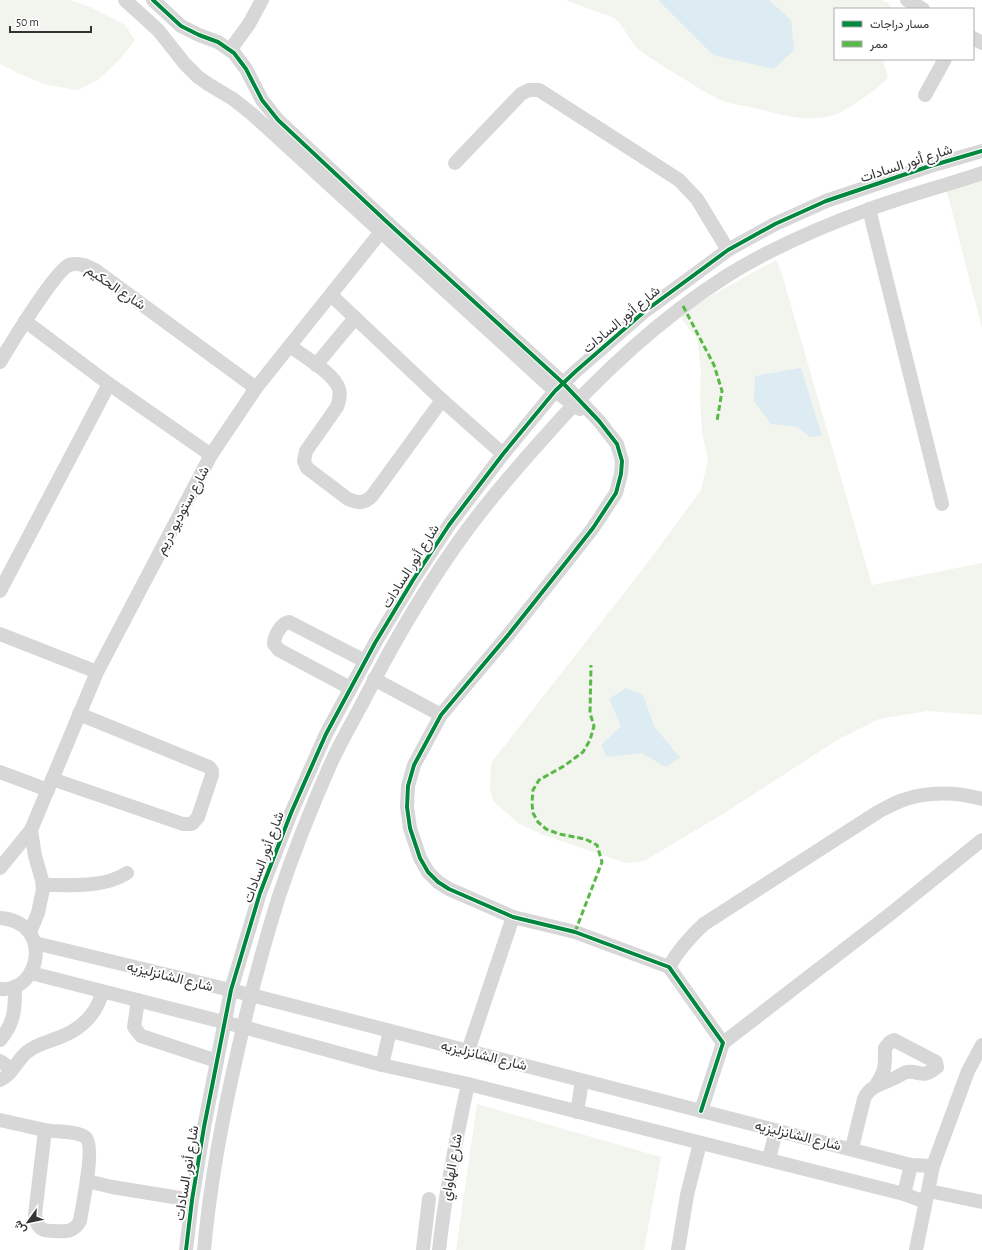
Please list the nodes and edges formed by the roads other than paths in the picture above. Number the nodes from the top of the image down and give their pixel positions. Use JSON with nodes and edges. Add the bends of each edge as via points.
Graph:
{"nodes":[{"id":1,"x":125,"y":0,"type":"edge"},
{"id":2,"x":153,"y":0,"type":"edge"},
{"id":3,"x":262,"y":0,"type":"edge"},
{"id":4,"x":907,"y":0,"type":"edge"},
{"id":5,"x":921,"y":8,"type":"edge"},
{"id":6,"x":230,"y":50,"type":"junction"},
{"id":7,"x":944,"y":60,"type":"edge"},
{"id":8,"x":926,"y":95,"type":"dead end"},
{"id":9,"x":982,"y":151,"type":"edge"},
{"id":10,"x":455,"y":163,"type":"dead end"},
{"id":11,"x":982,"y":173,"type":"edge"},
{"id":12,"x":869,"y":209,"type":"junction"},
{"id":13,"x":384,"y":228,"type":"junction"},
{"id":14,"x":728,"y":250,"type":"junction"},
{"id":15,"x":330,"y":295,"type":"junction"},
{"id":16,"x":355,"y":318,"type":"junction"},
{"id":17,"x":25,"y":321,"type":"junction"},
{"id":18,"x":290,"y":346,"type":"junction"},
{"id":19,"x":0,"y":362,"type":"edge"},
{"id":20,"x":316,"y":365,"type":"junction"},
{"id":21,"x":109,"y":384,"type":"junction"},
{"id":22,"x":559,"y":387,"type":"junction"},
{"id":23,"x":256,"y":388,"type":"junction"},
{"id":24,"x":442,"y":400,"type":"junction"},
{"id":25,"x":576,"y":402,"type":"junction"},
{"id":26,"x":503,"y":454,"type":"junction"},
{"id":27,"x":211,"y":455,"type":"junction"},
{"id":28,"x":942,"y":504,"type":"dead end"},
{"id":29,"x":0,"y":591,"type":"edge"},
{"id":30,"x":0,"y":634,"type":"edge"},
{"id":31,"x":365,"y":661,"type":"junction"},
{"id":32,"x":97,"y":672,"type":"junction"},
{"id":33,"x":374,"y":679,"type":"junction"},
{"id":34,"x":350,"y":688,"type":"junction"},
{"id":35,"x":79,"y":714,"type":"junction"},
{"id":36,"x":441,"y":715,"type":"junction"},
{"id":37,"x":0,"y":772,"type":"edge"},
{"id":38,"x":50,"y":784,"type":"junction"},
{"id":39,"x":982,"y":799,"type":"edge"},
{"id":40,"x":31,"y":830,"type":"junction"},
{"id":41,"x":982,"y":840,"type":"edge"},
{"id":42,"x":0,"y":868,"type":"edge"},
{"id":43,"x":127,"y":872,"type":"dead end"},
{"id":44,"x":43,"y":884,"type":"junction"},
{"id":45,"x":513,"y":917,"type":"junction"},
{"id":46,"x":0,"y":918,"type":"edge"},
{"id":47,"x":32,"y":938,"type":"junction"},
{"id":48,"x":669,"y":967,"type":"junction"},
{"id":49,"x":31,"y":973,"type":"junction"},
{"id":50,"x":15,"y":987,"type":"junction"},
{"id":51,"x":0,"y":989,"type":"edge"},
{"id":52,"x":231,"y":990,"type":"junction"},
{"id":53,"x":103,"y":992,"type":"junction"},
{"id":54,"x":251,"y":995,"type":"junction"},
{"id":55,"x":138,"y":1000,"type":"junction"},
{"id":56,"x":226,"y":1023,"type":"junction"},
{"id":57,"x":243,"y":1027,"type":"junction"},
{"id":58,"x":390,"y":1031,"type":"junction"},
{"id":59,"x":0,"y":1040,"type":"edge"},
{"id":60,"x":723,"y":1043,"type":"junction"},
{"id":61,"x":982,"y":1044,"type":"edge"},
{"id":62,"x":468,"y":1052,"type":"junction"},
{"id":63,"x":217,"y":1061,"type":"junction"},
{"id":64,"x":6,"y":1065,"type":"edge"},
{"id":65,"x":382,"y":1065,"type":"junction"},
{"id":66,"x":0,"y":1080,"type":"edge"},
{"id":67,"x":582,"y":1081,"type":"junction"},
{"id":68,"x":468,"y":1084,"type":"junction"},
{"id":69,"x":876,"y":1085,"type":"dead end"},
{"id":70,"x":701,"y":1111,"type":"junction"},
{"id":71,"x":577,"y":1112,"type":"junction"},
{"id":72,"x":0,"y":1120,"type":"edge"},
{"id":73,"x":45,"y":1130,"type":"junction"},
{"id":74,"x":776,"y":1131,"type":"junction"},
{"id":75,"x":700,"y":1143,"type":"junction"},
{"id":76,"x":852,"y":1148,"type":"junction"},
{"id":77,"x":769,"y":1159,"type":"junction"},
{"id":78,"x":911,"y":1165,"type":"junction"},
{"id":79,"x":933,"y":1166,"type":"junction"},
{"id":80,"x":87,"y":1181,"type":"junction"},
{"id":81,"x":904,"y":1194,"type":"junction"},
{"id":82,"x":927,"y":1196,"type":"junction"},
{"id":83,"x":429,"y":1199,"type":"dead end"},
{"id":84,"x":192,"y":1200,"type":"junction"},
{"id":85,"x":982,"y":1202,"type":"edge"},
{"id":86,"x":427,"y":1217,"type":"junction"},
{"id":87,"x":443,"y":1218,"type":"junction"},
{"id":88,"x":425,"y":1232,"type":"junction"},
{"id":89,"x":441,"y":1234,"type":"junction"},
{"id":90,"x":423,"y":1249,"type":"edge"},
{"id":91,"x":186,"y":1250,"type":"edge"},
{"id":92,"x":204,"y":1250,"type":"edge"},
{"id":93,"x":439,"y":1250,"type":"edge"},
{"id":94,"x":678,"y":1250,"type":"edge"},
{"id":95,"x":916,"y":1250,"type":"edge"}],
"edges":[{"from":1,"to":13,"type":"street","via":[[162,35],[198,77],[252,114]]},
{"from":2,"to":6,"type":"street","via":[[181,26]]},
{"from":3,"to":6,"type":"street"},
{"from":4,"to":5,"type":"street"},
{"from":6,"to":13,"type":"street","via":[[244,65],[259,94],[274,115]]},
{"from":7,"to":8,"type":"street"},
{"from":9,"to":14,"type":"street","name":"شارع أنور السادات","via":[[826,201],[775,224]]},
{"from":10,"to":14,"type":"street","via":[[521,94],[529,90],[539,90],[679,180],[697,199]]},
{"from":11,"to":12,"type":"street","name":"شارع أنور السادات"},
{"from":12,"to":25,"type":"street","name":"شارع أنور السادات","via":[[784,246],[723,278],[642,339]]},
{"from":12,"to":28,"type":"street"},
{"from":13,"to":15,"type":"street","name":"شارع ستوديو دريم"},
{"from":13,"to":22,"type":"street"},
{"from":14,"to":22,"type":"street","name":"شارع أنور السادات","via":[[645,311]]},
{"from":15,"to":16,"type":"street"},
{"from":15,"to":18,"type":"street","name":"شارع ستوديو دريم"},
{"from":16,"to":20,"type":"street"},
{"from":16,"to":24,"type":"street"},
{"from":17,"to":19,"type":"street","name":"شارع الحكيم"},
{"from":17,"to":21,"type":"street"},
{"from":17,"to":23,"type":"street","name":"شارع الحكيم","via":[[61,271],[69,265],[82,264],[95,270]]},
{"from":18,"to":20,"type":"street"},
{"from":18,"to":23,"type":"street","name":"شارع ستوديو دريم"},
{"from":20,"to":24,"type":"street","via":[[335,382],[340,399],[337,407],[308,446],[304,461],[307,468],[316,476],[356,502],[363,502],[372,496]]},
{"from":21,"to":27,"type":"street"},
{"from":21,"to":29,"type":"street"},
{"from":22,"to":25,"type":"street"},
{"from":22,"to":26,"type":"street","name":"شارع أنور السادات"},
{"from":23,"to":27,"type":"street","name":"شارع ستوديو دريم"},
{"from":24,"to":26,"type":"street"},
{"from":25,"to":33,"type":"street","name":"شارع أنور السادات","via":[[512,473],[467,530],[402,629]]},
{"from":25,"to":36,"type":"street","via":[[599,421],[617,444],[622,461],[616,493],[572,556]]},
{"from":26,"to":31,"type":"street","name":"شارع أنور السادات","via":[[449,525]]},
{"from":27,"to":32,"type":"street","name":"شارع ستوديو دريم"},
{"from":30,"to":32,"type":"street"},
{"from":31,"to":34,"type":"street","name":"شارع أنور السادات"},
{"from":31,"to":34,"type":"street","via":[[289,622],[284,624],[275,636],[274,644],[279,650]]},
{"from":32,"to":35,"type":"street","name":"شارع ستوديو دريم"},
{"from":33,"to":36,"type":"street"},
{"from":33,"to":54,"type":"street","name":"شارع أنور السادات","via":[[333,760],[300,838],[280,894]]},
{"from":34,"to":52,"type":"street","name":"شارع أنور السادات","via":[[326,734],[283,834],[260,893]]},
{"from":35,"to":38,"type":"street","name":"شارع ستوديو دريم"},
{"from":35,"to":38,"type":"street","via":[[209,767],[212,775],[198,817],[192,824],[183,824]]},
{"from":36,"to":45,"type":"street","via":[[414,765],[408,786],[410,828],[420,858],[428,872],[449,889]]},
{"from":37,"to":38,"type":"street"},
{"from":38,"to":40,"type":"street","name":"شارع ستوديو دريم"},
{"from":39,"to":48,"type":"street","via":[[928,793],[903,800],[878,812],[704,924],[677,953]]},
{"from":40,"to":42,"type":"street","name":"شارع ستوديو دريم"},
{"from":40,"to":44,"type":"street"},
{"from":41,"to":60,"type":"street","via":[[890,916]]},
{"from":43,"to":44,"type":"street","via":[[118,879],[92,884]]},
{"from":44,"to":47,"type":"street","via":[[43,895]]},
{"from":45,"to":48,"type":"street","via":[[575,932]]},
{"from":45,"to":62,"type":"street"},
{"from":46,"to":47,"type":"street","via":[[9,918],[21,924]]},
{"from":47,"to":49,"type":"street","via":[[37,954]]},
{"from":47,"to":52,"type":"street","name":"شارع الشانزليزيه"},
{"from":48,"to":60,"type":"street"},
{"from":49,"to":50,"type":"street"},
{"from":49,"to":53,"type":"street"},
{"from":50,"to":51,"type":"street"},
{"from":50,"to":59,"type":"street","via":[[15,1008],[7,1032]]},
{"from":52,"to":54,"type":"street","name":"شارع الشانزليزيه"},
{"from":52,"to":56,"type":"street","name":"شارع أنور السادات"},
{"from":53,"to":55,"type":"street"},
{"from":53,"to":64,"type":"street","via":[[95,1010],[84,1022],[64,1036],[44,1042]]},
{"from":54,"to":57,"type":"street","name":"شارع أنور السادات"},
{"from":54,"to":58,"type":"street","name":"شارع الشانزليزيه"},
{"from":55,"to":56,"type":"street"},
{"from":55,"to":63,"type":"street","via":[[134,1027],[141,1036]]},
{"from":56,"to":57,"type":"street"},
{"from":56,"to":63,"type":"street","name":"شارع أنور السادات"},
{"from":57,"to":65,"type":"street"},
{"from":57,"to":92,"type":"street","name":"شارع أنور السادات","via":[[216,1152]]},
{"from":58,"to":62,"type":"street","name":"شارع الشانزليزيه"},
{"from":58,"to":65,"type":"street"},
{"from":60,"to":70,"type":"street"},
{"from":61,"to":79,"type":"street","via":[[968,1071]]},
{"from":62,"to":67,"type":"street","name":"شارع الشانزليزيه"},
{"from":63,"to":84,"type":"street","name":"شارع أنور السادات"},
{"from":64,"to":66,"type":"street","via":[[5,1078]]},
{"from":65,"to":68,"type":"street"},
{"from":67,"to":70,"type":"street","name":"شارع الشانزليزيه"},
{"from":67,"to":71,"type":"street"},
{"from":68,"to":71,"type":"street"},
{"from":68,"to":87,"type":"street","name":"شارع الهاواي"},
{"from":69,"to":76,"type":"street","via":[[864,1099]]},
{"from":70,"to":74,"type":"street","name":"شارع الشانزليزيه"},
{"from":71,"to":75,"type":"street"},
{"from":72,"to":73,"type":"street"},
{"from":73,"to":80,"type":"street","via":[[74,1133],[85,1137],[90,1148]]},
{"from":73,"to":80,"type":"street","via":[[35,1215],[37,1224],[42,1229],[66,1232],[77,1227]]},
{"from":74,"to":76,"type":"street","name":"شارع الشانزليزيه"},
{"from":74,"to":77,"type":"street"},
{"from":75,"to":77,"type":"street"},
{"from":75,"to":94,"type":"street","via":[[687,1195]]},
{"from":76,"to":78,"type":"street","name":"شارع الشانزليزيه"},
{"from":77,"to":81,"type":"street"},
{"from":78,"to":79,"type":"street","name":"شارع الشانزليزيه"},
{"from":78,"to":81,"type":"street"},
{"from":79,"to":82,"type":"street"},
{"from":80,"to":84,"type":"street"},
{"from":81,"to":82,"type":"street"},
{"from":82,"to":85,"type":"street"},
{"from":82,"to":95,"type":"street"},
{"from":83,"to":86,"type":"street"},
{"from":84,"to":91,"type":"street","name":"شارع أنور السادات"},
{"from":86,"to":87,"type":"street"},
{"from":86,"to":88,"type":"street"},
{"from":87,"to":89,"type":"street","name":"شارع الهاواي"},
{"from":88,"to":89,"type":"street"},
{"from":88,"to":90,"type":"street"},
{"from":89,"to":93,"type":"street","name":"شارع الهاواي"}]}
